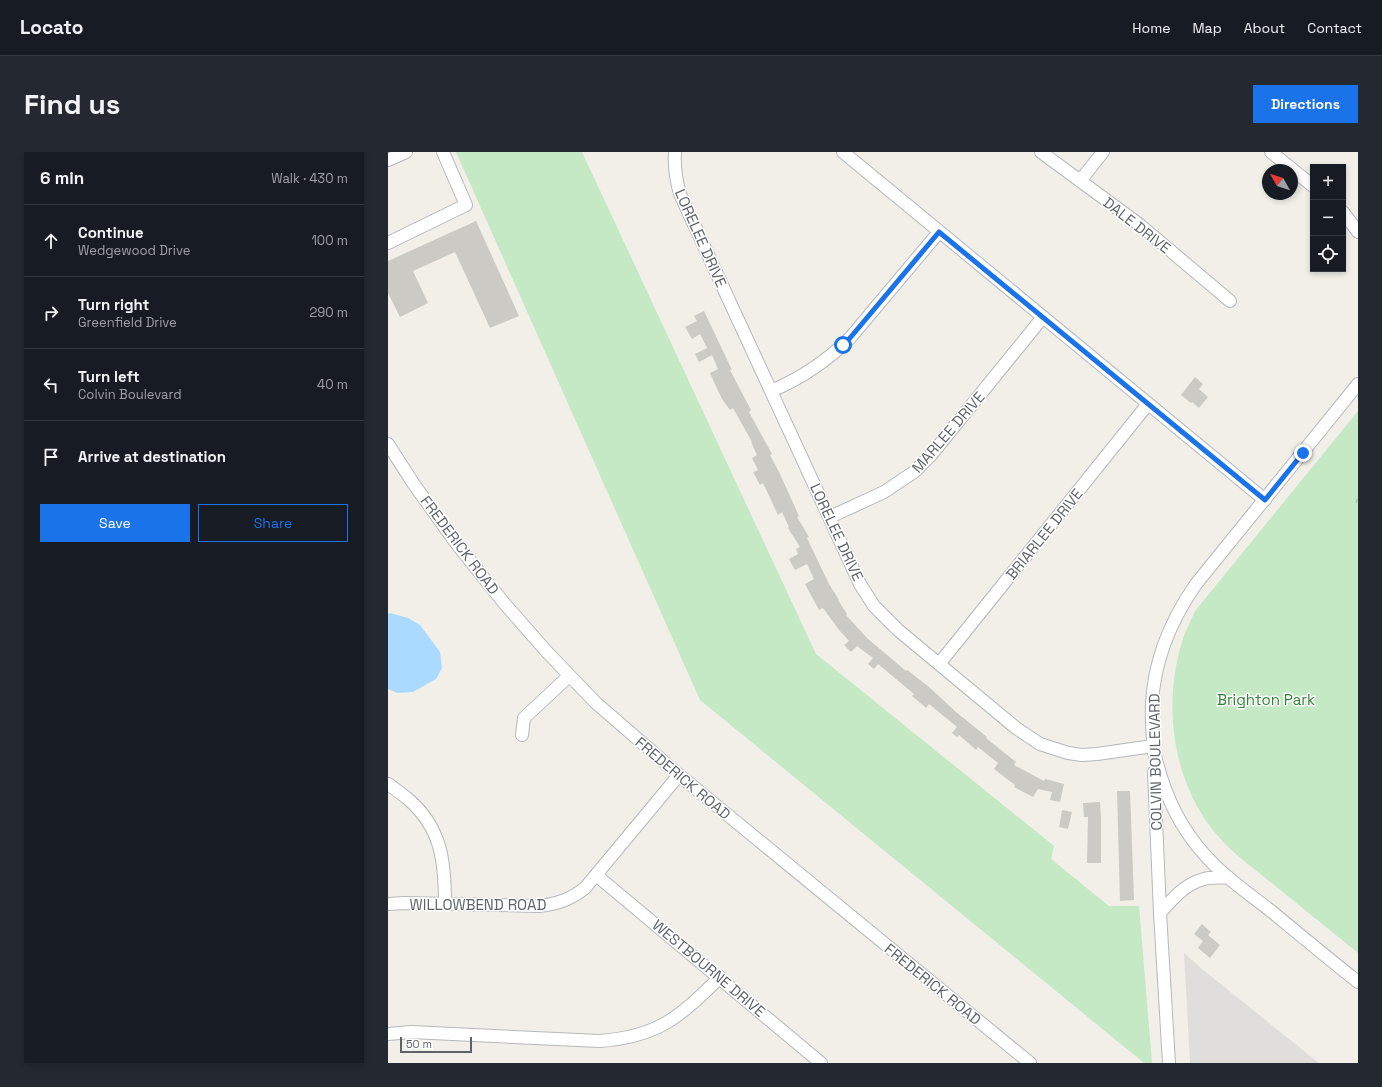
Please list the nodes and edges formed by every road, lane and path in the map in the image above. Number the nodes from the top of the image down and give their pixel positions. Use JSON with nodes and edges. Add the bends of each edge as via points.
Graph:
{"nodes":[{"id":1,"x":406,"y":152,"type":"edge"},
{"id":2,"x":442,"y":152,"type":"edge"},
{"id":3,"x":675,"y":152,"type":"edge"},
{"id":4,"x":843,"y":152,"type":"edge"},
{"id":5,"x":1041,"y":152,"type":"edge"},
{"id":6,"x":1103,"y":152,"type":"edge"},
{"id":7,"x":1271,"y":152,"type":"edge"},
{"id":8,"x":388,"y":160,"type":"edge"},
{"id":9,"x":1080,"y":180,"type":"junction"},
{"id":10,"x":1310,"y":184,"type":"edge"},
{"id":11,"x":1346,"y":216,"type":"edge"},
{"id":12,"x":939,"y":232,"type":"junction"},
{"id":13,"x":1358,"y":232,"type":"edge"},
{"id":14,"x":388,"y":243,"type":"edge"},
{"id":15,"x":1230,"y":301,"type":"dead end"},
{"id":16,"x":1043,"y":317,"type":"junction"},
{"id":17,"x":1358,"y":384,"type":"edge"},
{"id":18,"x":771,"y":391,"type":"junction"},
{"id":19,"x":1148,"y":404,"type":"junction"},
{"id":20,"x":388,"y":444,"type":"edge"},
{"id":21,"x":1358,"y":497,"type":"edge"},
{"id":22,"x":1265,"y":500,"type":"junction"},
{"id":23,"x":1356,"y":503,"type":"dead end"},
{"id":24,"x":830,"y":517,"type":"junction"},
{"id":25,"x":939,"y":664,"type":"junction"},
{"id":26,"x":569,"y":676,"type":"junction"},
{"id":27,"x":522,"y":735,"type":"dead end"},
{"id":28,"x":1153,"y":746,"type":"junction"},
{"id":29,"x":679,"y":775,"type":"junction"},
{"id":30,"x":388,"y":784,"type":"edge"},
{"id":31,"x":596,"y":875,"type":"junction"},
{"id":32,"x":1228,"y":877,"type":"junction"},
{"id":33,"x":388,"y":904,"type":"edge"},
{"id":34,"x":444,"y":904,"type":"junction"},
{"id":35,"x":1160,"y":913,"type":"junction"},
{"id":36,"x":720,"y":977,"type":"junction"},
{"id":37,"x":1358,"y":982,"type":"edge"},
{"id":38,"x":388,"y":1034,"type":"edge"},
{"id":39,"x":821,"y":1063,"type":"edge"},
{"id":40,"x":1030,"y":1063,"type":"edge"},
{"id":41,"x":1169,"y":1063,"type":"edge"}],
"edges":[{"from":1,"to":8,"type":"street"},
{"from":2,"to":14,"type":"street","via":[[466,205]]},
{"from":3,"to":18,"type":"street","name":"LORELEE DRIVE","via":[[675,174],[680,194]]},
{"from":4,"to":12,"type":"street"},
{"from":5,"to":9,"type":"street","name":"DALE DRIVE"},
{"from":6,"to":9,"type":"street"},
{"from":7,"to":10,"type":"street"},
{"from":9,"to":15,"type":"street","name":"DALE DRIVE","via":[[1140,225]]},
{"from":11,"to":13,"type":"street"},
{"from":12,"to":16,"type":"street"},
{"from":12,"to":18,"type":"street","via":[[836,352],[802,377]]},
{"from":16,"to":19,"type":"street"},
{"from":16,"to":24,"type":"street","name":"MARLEE DRIVE","via":[[931,455],[914,472],[884,492]]},
{"from":17,"to":22,"type":"street","name":"COLVIN BOULEVARD"},
{"from":18,"to":24,"type":"street","name":"LORELEE DRIVE"},
{"from":19,"to":22,"type":"street"},
{"from":19,"to":25,"type":"street","name":"BRIARLEE DRIVE"},
{"from":20,"to":26,"type":"street","name":"FREDERICK ROAD","via":[[456,543],[504,603]]},
{"from":21,"to":23,"type":"path"},
{"from":22,"to":28,"type":"street","name":"COLVIN BOULEVARD","via":[[1196,584],[1173,621],[1160,655],[1154,683]]},
{"from":24,"to":25,"type":"street","name":"LORELEE DRIVE","via":[[860,584],[874,606]]},
{"from":25,"to":28,"type":"street","name":"LORELEE DRIVE","via":[[1028,737],[1054,750],[1090,754]]},
{"from":26,"to":27,"type":"street","via":[[524,718]]},
{"from":26,"to":29,"type":"street","name":"FREDERICK ROAD"},
{"from":28,"to":32,"type":"street","via":[[1169,801],[1179,820],[1204,855]]},
{"from":28,"to":35,"type":"street","name":"COLVIN BOULEVARD"},
{"from":29,"to":31,"type":"street","name":"WILLOWBEND ROAD"},
{"from":29,"to":40,"type":"street","name":"FREDERICK ROAD"},
{"from":30,"to":34,"type":"street","via":[[418,809],[434,833],[444,868]]},
{"from":31,"to":34,"type":"street","name":"WILLOWBEND ROAD","via":[[575,896],[552,905]]},
{"from":31,"to":36,"type":"street","name":"WESTBOURNE DRIVE"},
{"from":32,"to":35,"type":"street","via":[[1205,879],[1188,885]]},
{"from":32,"to":37,"type":"street"},
{"from":33,"to":34,"type":"street","name":"WILLOWBEND ROAD"},
{"from":35,"to":41,"type":"street","name":"COLVIN BOULEVARD"},
{"from":36,"to":38,"type":"street","via":[[677,1016],[648,1032],[629,1038],[600,1041],[411,1032]]},
{"from":36,"to":39,"type":"street","name":"WESTBOURNE DRIVE"}]}
